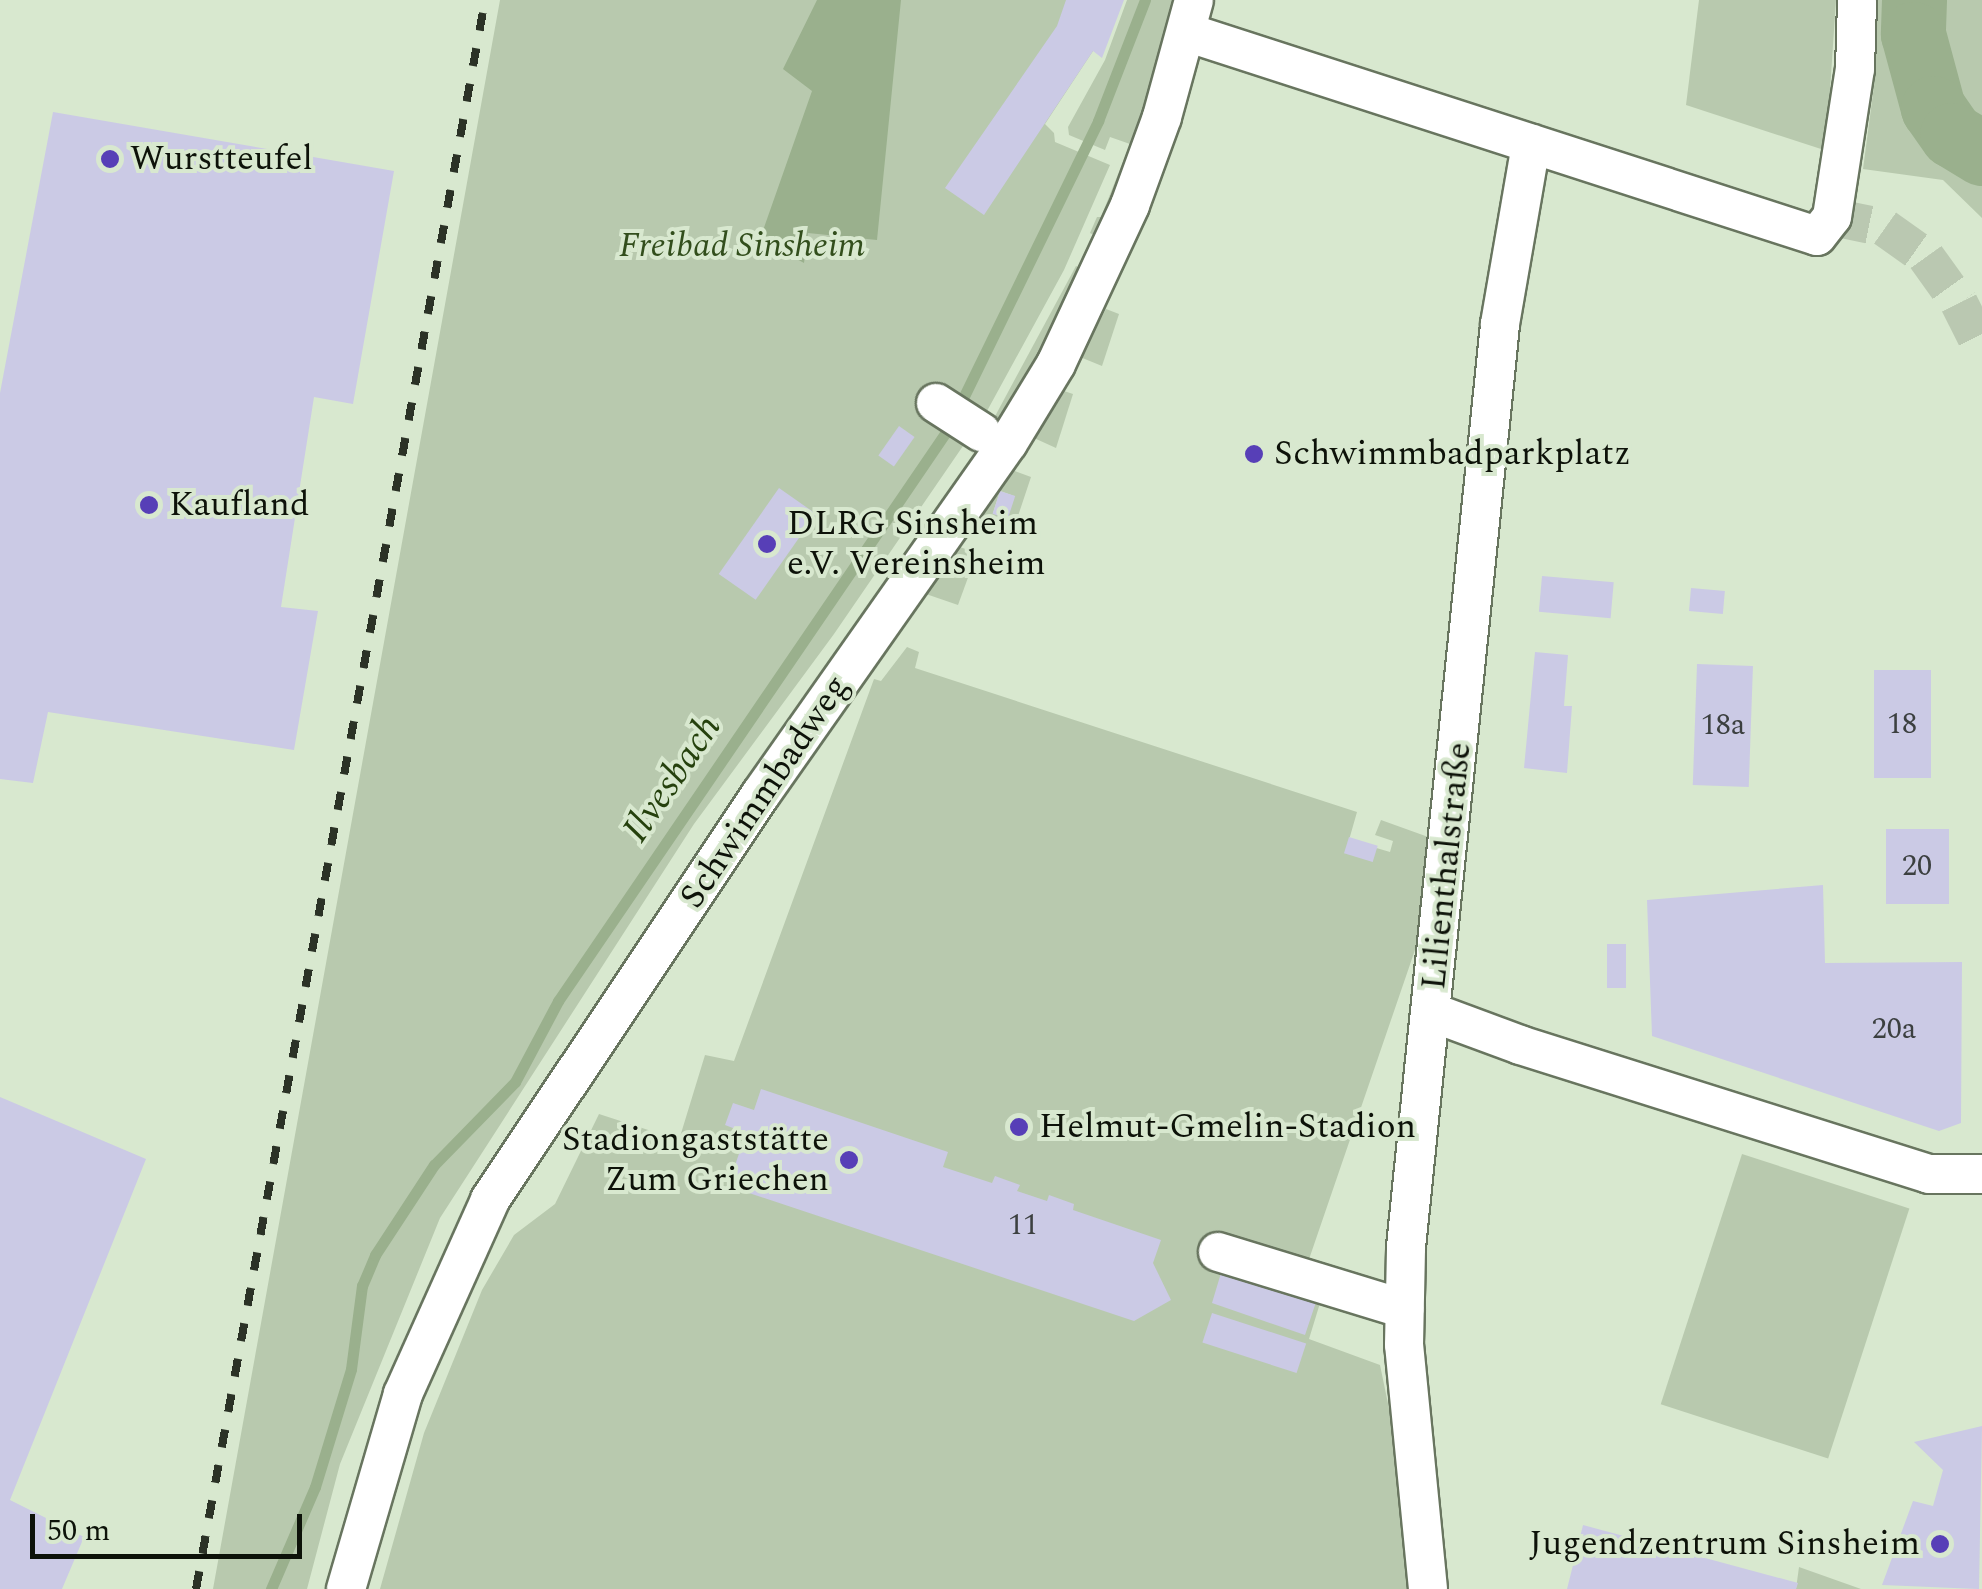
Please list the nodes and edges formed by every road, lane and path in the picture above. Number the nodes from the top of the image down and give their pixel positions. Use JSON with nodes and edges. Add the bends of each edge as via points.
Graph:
{"nodes":[{"id":1,"x":1857,"y":0,"type":"edge"},
{"id":2,"x":1190,"y":16,"type":"edge"},
{"id":3,"x":1531,"y":144,"type":"junction"},
{"id":4,"x":936,"y":404,"type":"dead end"},
{"id":5,"x":981,"y":432,"type":"dead end"},
{"id":6,"x":1431,"y":1012,"type":"junction"},
{"id":7,"x":1982,"y":1174,"type":"edge"},
{"id":8,"x":1218,"y":1252,"type":"dead end"},
{"id":9,"x":1404,"y":1310,"type":"junction"},
{"id":10,"x":346,"y":1589,"type":"edge"},
{"id":11,"x":1428,"y":1589,"type":"edge"}],
"edges":[{"from":1,"to":3,"type":"street","via":[[1856,69],[1832,217],[1817,236]]},
{"from":2,"to":3,"type":"street"},
{"from":2,"to":10,"type":"street","name":"Schwimmbadweg","via":[[1130,206],[1056,364],[490,1200],[403,1394]]},
{"from":3,"to":6,"type":"street","name":"Lilienthalstraße","via":[[1500,324]]},
{"from":4,"to":5,"type":"street"},
{"from":6,"to":7,"type":"street","via":[[1929,1174]]},
{"from":6,"to":9,"type":"street","name":"Lilienthalstraße"},
{"from":8,"to":9,"type":"street"},
{"from":9,"to":11,"type":"street","name":"Lilienthalstraße"}]}
